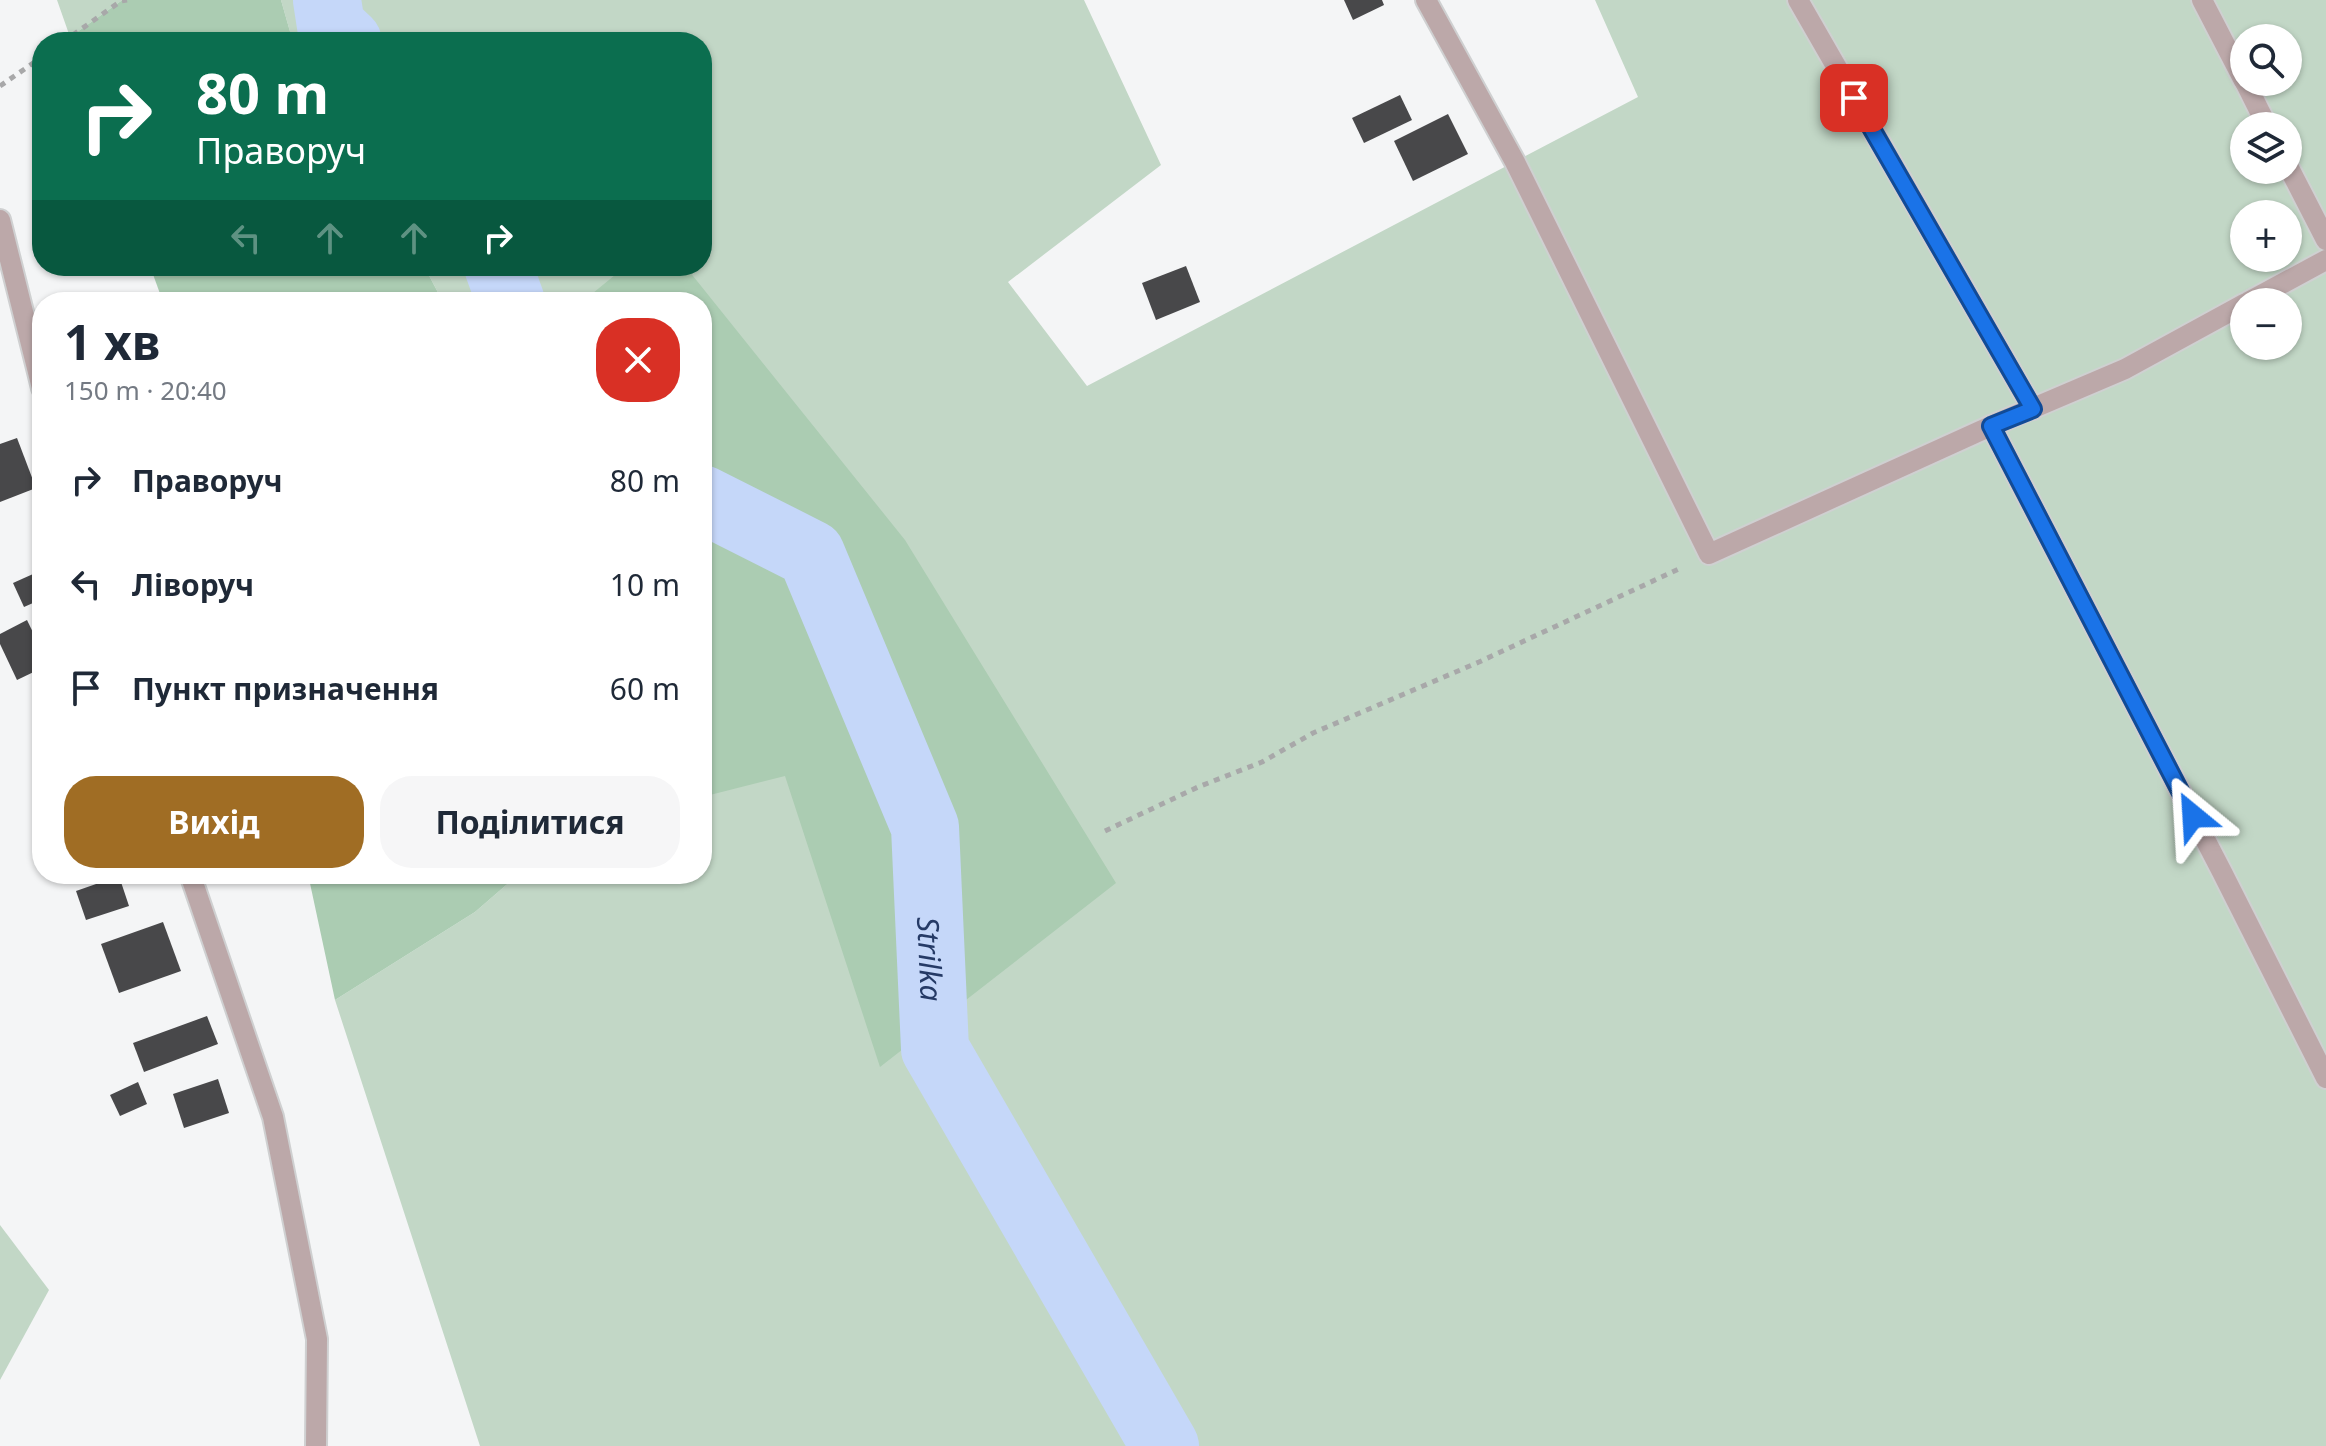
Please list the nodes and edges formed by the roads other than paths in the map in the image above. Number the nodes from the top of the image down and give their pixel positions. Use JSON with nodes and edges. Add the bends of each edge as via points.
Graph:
{"nodes":[{"id":1,"x":1426,"y":0,"type":"edge"},
{"id":2,"x":1798,"y":0,"type":"edge"},
{"id":3,"x":2202,"y":0,"type":"edge"},
{"id":4,"x":2230,"y":54,"type":"edge"},
{"id":5,"x":2297,"y":184,"type":"edge"},
{"id":6,"x":0,"y":220,"type":"edge"},
{"id":7,"x":2326,"y":240,"type":"edge"},
{"id":8,"x":2326,"y":260,"type":"edge"},
{"id":9,"x":2274,"y":288,"type":"edge"},
{"id":10,"x":2230,"y":312,"type":"edge"},
{"id":11,"x":32,"y":348,"type":"edge"},
{"id":12,"x":2033,"y":409,"type":"junction"},
{"id":13,"x":1991,"y":426,"type":"junction"},
{"id":14,"x":193,"y":884,"type":"edge"},
{"id":15,"x":2326,"y":1078,"type":"edge"},
{"id":16,"x":316,"y":1446,"type":"edge"}],
"edges":[{"from":1,"to":13,"type":"street","via":[[1515,162],[1709,554]]},
{"from":2,"to":12,"type":"street"},
{"from":3,"to":4,"type":"street"},
{"from":5,"to":7,"type":"street"},
{"from":6,"to":11,"type":"street"},
{"from":8,"to":9,"type":"street"},
{"from":10,"to":12,"type":"street","via":[[2125,369]]},
{"from":12,"to":13,"type":"street"},
{"from":13,"to":15,"type":"street"},
{"from":14,"to":16,"type":"street","via":[[273,1117],[317,1339]]}]}
